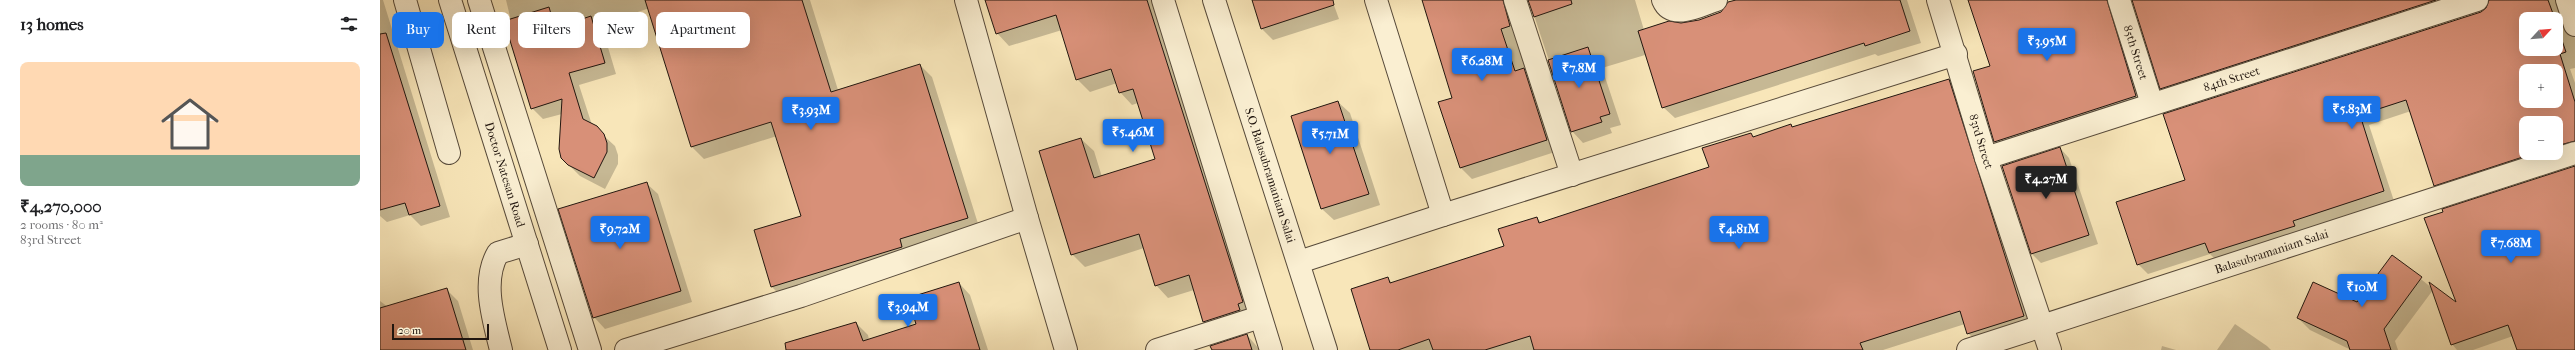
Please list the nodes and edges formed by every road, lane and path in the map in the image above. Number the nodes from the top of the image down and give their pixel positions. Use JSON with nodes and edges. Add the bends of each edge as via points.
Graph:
{"nodes":[{"id":1,"x":405,"y":0,"type":"edge"},
{"id":2,"x":450,"y":0,"type":"edge"},
{"id":3,"x":479,"y":0,"type":"edge"},
{"id":4,"x":966,"y":0,"type":"edge"},
{"id":5,"x":1163,"y":0,"type":"edge"},
{"id":6,"x":1214,"y":0,"type":"edge"},
{"id":7,"x":1376,"y":0,"type":"edge"},
{"id":8,"x":1515,"y":0,"type":"edge"},
{"id":9,"x":1663,"y":0,"type":"edge"},
{"id":10,"x":1716,"y":0,"type":"edge"},
{"id":11,"x":1938,"y":0,"type":"edge"},
{"id":12,"x":2119,"y":0,"type":"edge"},
{"id":13,"x":2477,"y":0,"type":"edge"},
{"id":14,"x":2567,"y":0,"type":"edge"},
{"id":15,"x":2575,"y":25,"type":"edge"},
{"id":16,"x":1956,"y":54,"type":"junction"},
{"id":17,"x":2152,"y":104,"type":"junction"},
{"id":18,"x":449,"y":153,"type":"dead end"},
{"id":19,"x":2575,"y":153,"type":"edge"},
{"id":20,"x":1986,"y":158,"type":"junction"},
{"id":21,"x":1572,"y":174,"type":"junction"},
{"id":22,"x":1443,"y":215,"type":"junction"},
{"id":23,"x":1027,"y":218,"type":"junction"},
{"id":24,"x":527,"y":244,"type":"junction"},
{"id":25,"x":1299,"y":262,"type":"junction"},
{"id":26,"x":1260,"y":317,"type":"junction"},
{"id":27,"x":2042,"y":326,"type":"junction"},
{"id":28,"x":501,"y":350,"type":"edge"},
{"id":29,"x":560,"y":350,"type":"edge"},
{"id":30,"x":590,"y":350,"type":"edge"},
{"id":31,"x":626,"y":350,"type":"edge"},
{"id":32,"x":1066,"y":350,"type":"edge"},
{"id":33,"x":1157,"y":350,"type":"edge"},
{"id":34,"x":1271,"y":350,"type":"edge"},
{"id":35,"x":1326,"y":350,"type":"edge"},
{"id":36,"x":1968,"y":350,"type":"edge"},
{"id":37,"x":2050,"y":350,"type":"edge"}],
"edges":[{"from":1,"to":18,"type":"street"},
{"from":2,"to":24,"type":"street","name":"Doctor Natesan Road"},
{"from":3,"to":30,"type":"street"},
{"from":4,"to":23,"type":"street"},
{"from":5,"to":26,"type":"street"},
{"from":6,"to":25,"type":"street","name":"S.O. Balasubramaniam Salai"},
{"from":7,"to":22,"type":"street"},
{"from":8,"to":21,"type":"street"},
{"from":9,"to":10,"type":"street","via":[[1671,9],[1680,11]]},
{"from":11,"to":16,"type":"street","name":"83rd Street"},
{"from":12,"to":17,"type":"street","name":"85th Street"},
{"from":13,"to":17,"type":"street","name":"84th Street"},
{"from":14,"to":15,"type":"street"},
{"from":16,"to":20,"type":"street","name":"83rd Street"},
{"from":16,"to":21,"type":"street"},
{"from":17,"to":20,"type":"street","name":"84th Street"},
{"from":19,"to":27,"type":"street","name":"Balasubramaniam Salai"},
{"from":20,"to":27,"type":"street","name":"83rd Street"},
{"from":21,"to":22,"type":"street"},
{"from":22,"to":25,"type":"street"},
{"from":23,"to":31,"type":"street","via":[[801,296]]},
{"from":23,"to":32,"type":"street"},
{"from":24,"to":28,"type":"street","via":[[498,253],[493,261],[491,307]]},
{"from":24,"to":29,"type":"street","name":"Doctor Natesan Road"},
{"from":25,"to":35,"type":"street","name":"S.O. Balasubramaniam Salai"},
{"from":26,"to":33,"type":"street"},
{"from":26,"to":34,"type":"street"},
{"from":27,"to":36,"type":"street","name":"Balasubramaniam Salai"},
{"from":27,"to":37,"type":"street","name":"83rd Street"}]}
